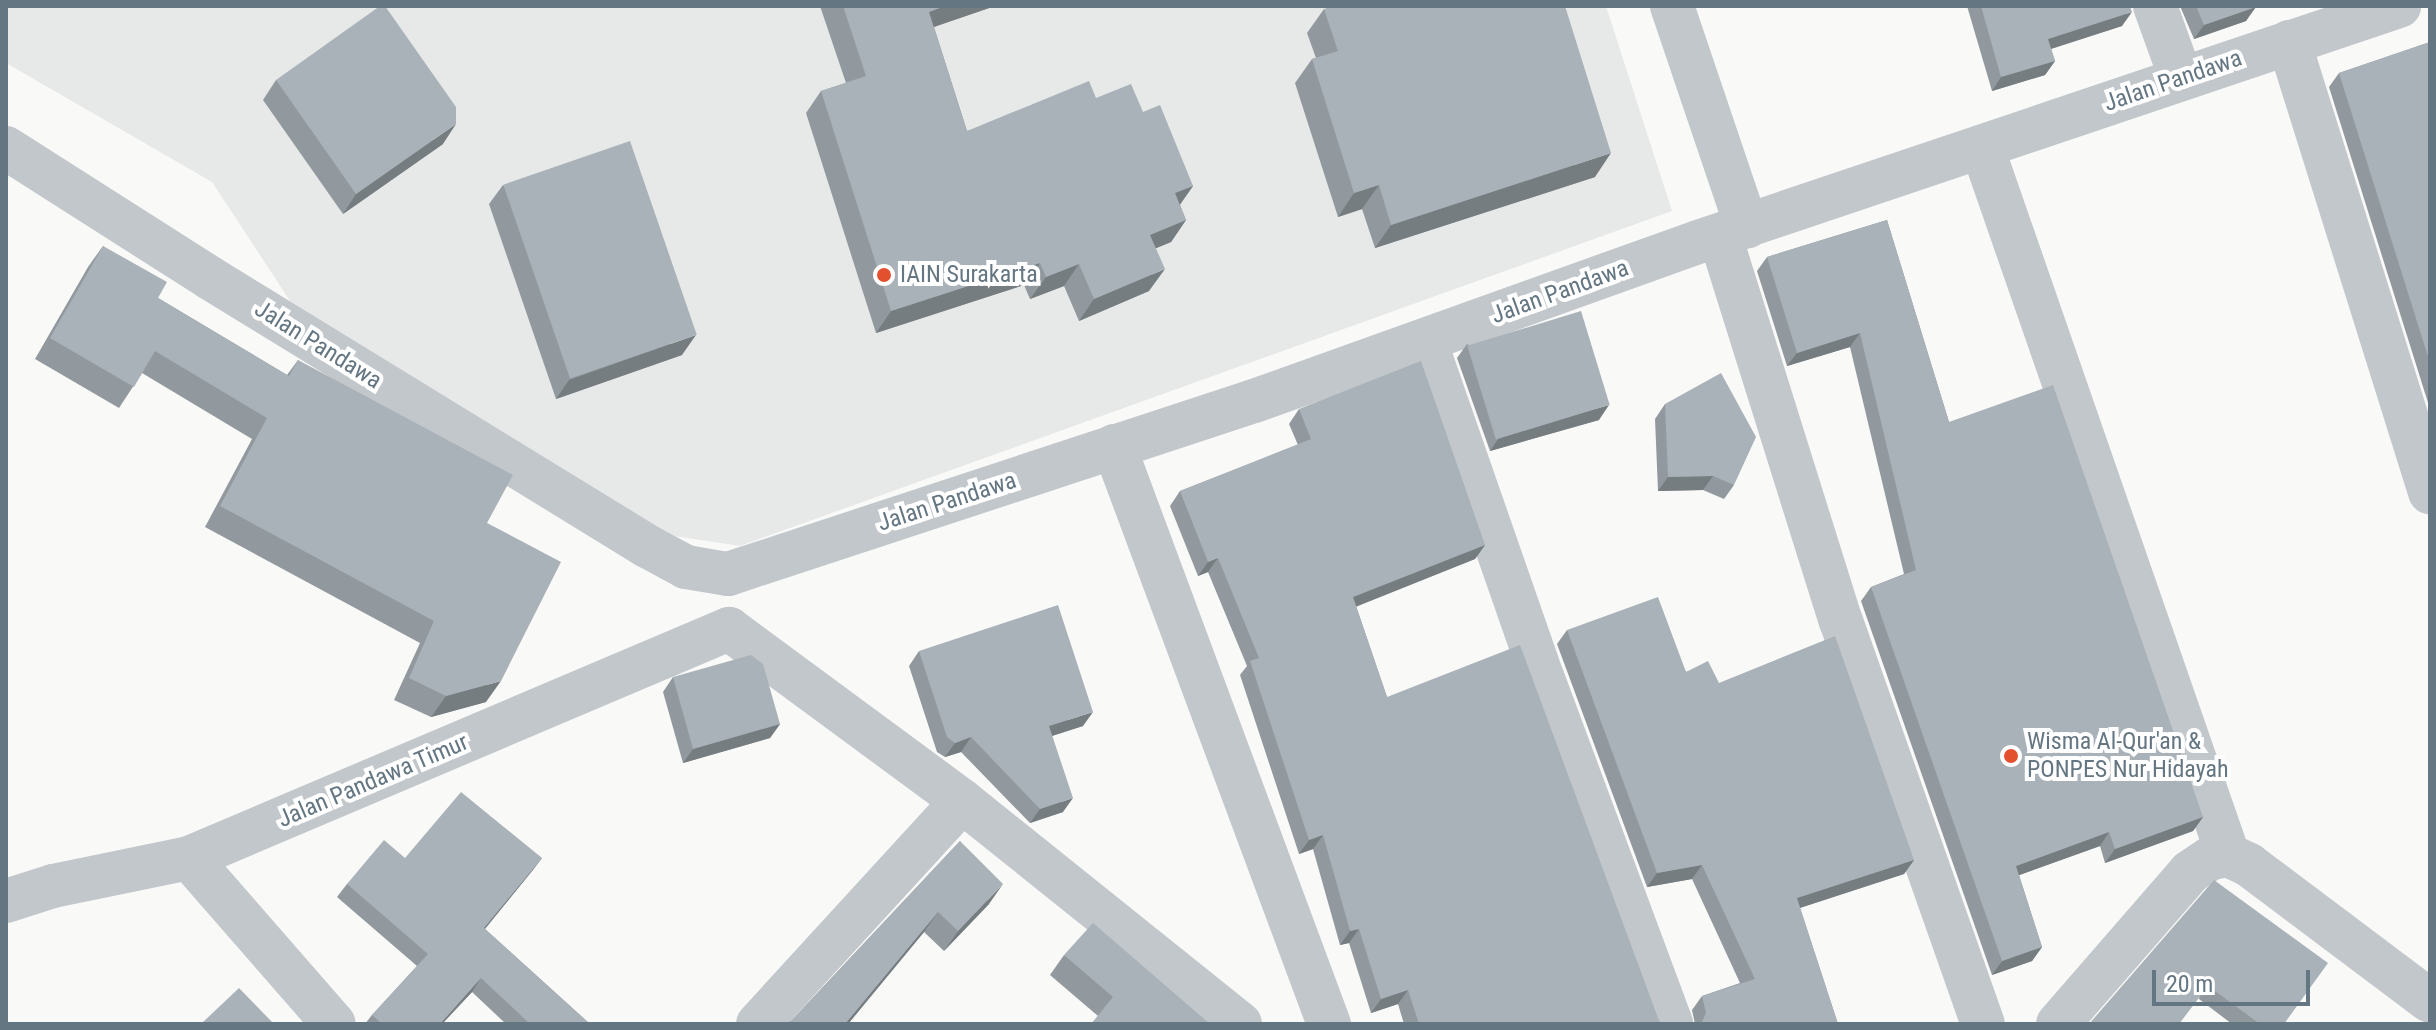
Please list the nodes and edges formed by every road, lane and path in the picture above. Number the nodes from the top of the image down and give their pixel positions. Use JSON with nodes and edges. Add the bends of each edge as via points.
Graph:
{"nodes":[{"id":1,"x":1672,"y":6,"type":"edge"},
{"id":2,"x":2155,"y":6,"type":"edge"},
{"id":3,"x":2399,"y":6,"type":"edge"},
{"id":4,"x":2289,"y":42,"type":"junction"},
{"id":5,"x":2181,"y":78,"type":"junction"},
{"id":6,"x":1982,"y":147,"type":"junction"},
{"id":7,"x":6,"y":148,"type":"edge"},
{"id":8,"x":1733,"y":231,"type":"junction"},
{"id":9,"x":1425,"y":341,"type":"junction"},
{"id":10,"x":1114,"y":446,"type":"junction"},
{"id":11,"x":2430,"y":492,"type":"edge"},
{"id":12,"x":720,"y":575,"type":"junction"},
{"id":13,"x":729,"y":629,"type":"junction"},
{"id":14,"x":962,"y":801,"type":"junction"},
{"id":15,"x":2228,"y":855,"type":"junction"},
{"id":16,"x":189,"y":858,"type":"junction"},
{"id":17,"x":6,"y":901,"type":"edge"},
{"id":18,"x":2430,"y":1001,"type":"edge"},
{"id":19,"x":1224,"y":1019,"type":"edge"},
{"id":20,"x":334,"y":1024,"type":"edge"},
{"id":21,"x":758,"y":1024,"type":"edge"},
{"id":22,"x":1329,"y":1024,"type":"edge"},
{"id":23,"x":1671,"y":1024,"type":"edge"},
{"id":24,"x":1983,"y":1024,"type":"edge"},
{"id":25,"x":2058,"y":1024,"type":"edge"}],
"edges":[{"from":1,"to":8,"type":"street"},
{"from":2,"to":5,"type":"street"},
{"from":3,"to":4,"type":"street","name":"Jalan Pandawa"},
{"from":4,"to":5,"type":"street","name":"Jalan Pandawa"},
{"from":4,"to":11,"type":"street"},
{"from":5,"to":6,"type":"street","name":"Jalan Pandawa"},
{"from":6,"to":8,"type":"street","name":"Jalan Pandawa"},
{"from":6,"to":15,"type":"street"},
{"from":7,"to":12,"type":"street","name":"Jalan Pandawa","via":[[647,546],[686,567]]},
{"from":8,"to":9,"type":"street","name":"Jalan Pandawa"},
{"from":8,"to":24,"type":"street","via":[[1841,621]]},
{"from":9,"to":10,"type":"street","name":"Jalan Pandawa"},
{"from":9,"to":23,"type":"street"},
{"from":10,"to":12,"type":"street","name":"Jalan Pandawa"},
{"from":10,"to":22,"type":"street"},
{"from":12,"to":13,"type":"street"},
{"from":13,"to":14,"type":"street"},
{"from":13,"to":16,"type":"street","name":"Jalan Pandawa Timur"},
{"from":14,"to":19,"type":"street"},
{"from":14,"to":21,"type":"street"},
{"from":15,"to":18,"type":"street","via":[[2249,865]]},
{"from":15,"to":25,"type":"street","via":[[2211,858],[2190,872]]},
{"from":16,"to":17,"type":"street","name":"Jalan Pandawa Timur"},
{"from":16,"to":20,"type":"street"}]}
